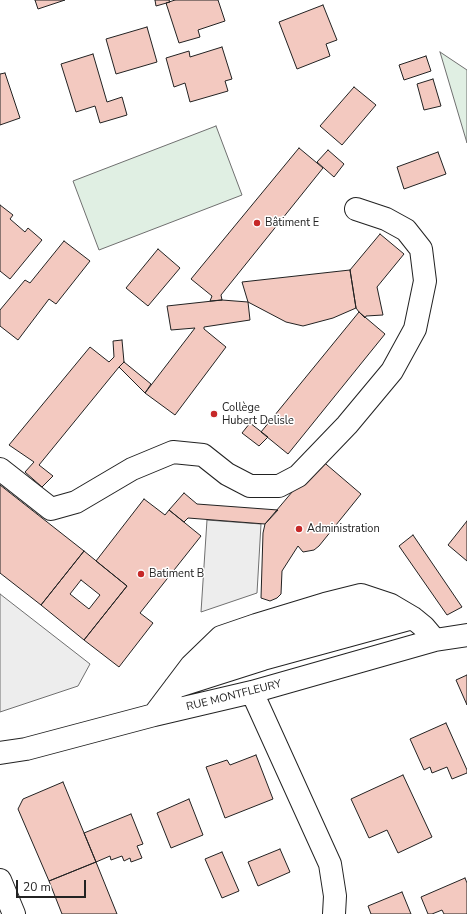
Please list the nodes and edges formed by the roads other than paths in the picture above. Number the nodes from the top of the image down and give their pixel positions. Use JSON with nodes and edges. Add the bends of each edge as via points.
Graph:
{"nodes":[{"id":1,"x":356,"y":209,"type":"dead end"},
{"id":2,"x":0,"y":469,"type":"edge"},
{"id":3,"x":413,"y":618,"type":"junction"},
{"id":4,"x":467,"y":635,"type":"edge"},
{"id":5,"x":435,"y":640,"type":"junction"},
{"id":6,"x":175,"y":687,"type":"junction"},
{"id":7,"x":252,"y":692,"type":"junction"},
{"id":8,"x":154,"y":716,"type":"junction"},
{"id":9,"x":0,"y":753,"type":"edge"},
{"id":10,"x":0,"y":880,"type":"edge"},
{"id":11,"x":14,"y":914,"type":"edge"},
{"id":12,"x":334,"y":914,"type":"edge"}],
"edges":[{"from":1,"to":2,"type":"street","via":[[386,219],[406,230],[421,249],[425,281],[421,301],[415,328],[392,372],[348,425],[298,476],[280,486],[250,486],[227,474],[203,455],[173,452],[132,469],[76,502],[51,510]]},
{"from":3,"to":5,"type":"street"},
{"from":3,"to":6,"type":"street","via":[[263,659]]},
{"from":3,"to":6,"type":"street","via":[[391,606],[361,595],[325,604],[221,638],[191,666]]},
{"from":4,"to":5,"type":"street","name":"RUE MONTFLEURY"},
{"from":5,"to":7,"type":"street","name":"RUE MONTFLEURY"},
{"from":6,"to":8,"type":"street"},
{"from":7,"to":8,"type":"street","name":"RUE MONTFLEURY"},
{"from":7,"to":12,"type":"street","via":[[330,864],[335,896]]},
{"from":8,"to":9,"type":"street","name":"RUE MONTFLEURY","via":[[26,749]]},
{"from":10,"to":11,"type":"street"}]}
